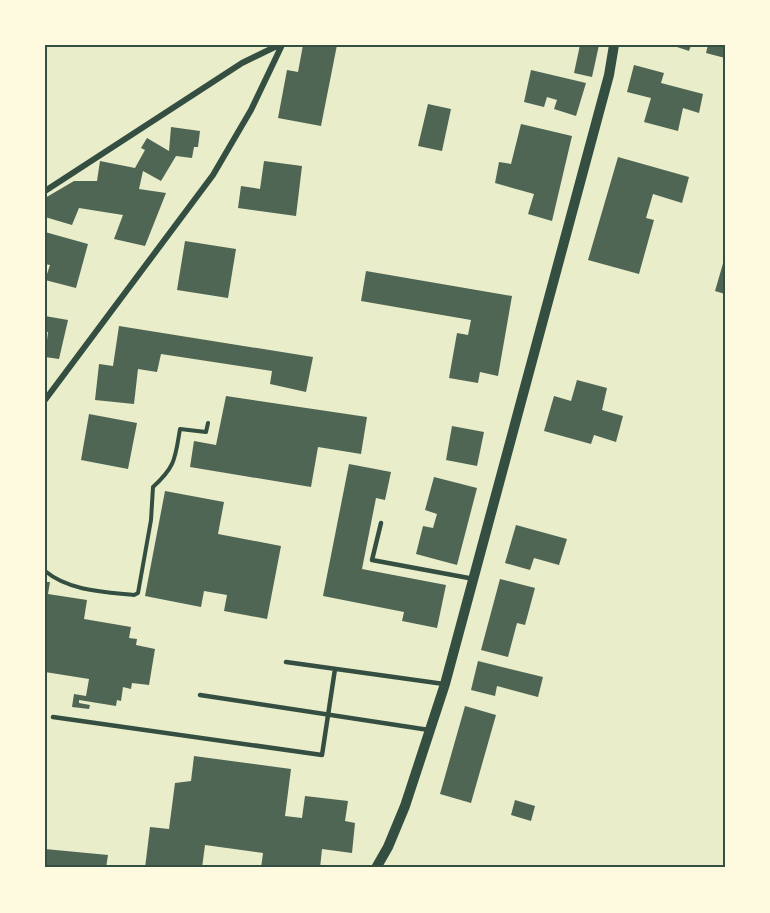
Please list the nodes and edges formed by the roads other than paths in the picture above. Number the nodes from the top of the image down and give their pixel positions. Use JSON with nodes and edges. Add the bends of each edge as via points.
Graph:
{"nodes":[{"id":1,"x":280,"y":45,"type":"edge"},
{"id":2,"x":614,"y":45,"type":"edge"},
{"id":3,"x":45,"y":190,"type":"edge"},
{"id":4,"x":45,"y":400,"type":"edge"},
{"id":5,"x":381,"y":524,"type":"dead end"},
{"id":6,"x":474,"y":579,"type":"junction"},
{"id":7,"x":286,"y":662,"type":"dead end"},
{"id":8,"x":335,"y":669,"type":"junction"},
{"id":9,"x":445,"y":684,"type":"junction"},
{"id":10,"x":200,"y":695,"type":"dead end"},
{"id":11,"x":328,"y":715,"type":"junction"},
{"id":12,"x":53,"y":717,"type":"dead end"},
{"id":13,"x":430,"y":730,"type":"junction"},
{"id":14,"x":376,"y":868,"type":"edge"}],
"edges":[{"from":1,"to":3,"type":"street","via":[[242,63]]},
{"from":1,"to":4,"type":"street","via":[[251,110],[213,175]]},
{"from":2,"to":6,"type":"street"},
{"from":5,"to":6,"type":"lane","via":[[372,560]]},
{"from":6,"to":9,"type":"street"},
{"from":7,"to":8,"type":"lane"},
{"from":8,"to":9,"type":"lane"},
{"from":8,"to":11,"type":"lane"},
{"from":9,"to":13,"type":"street"},
{"from":10,"to":11,"type":"lane"},
{"from":11,"to":12,"type":"lane","via":[[322,755]]},
{"from":11,"to":13,"type":"lane"},
{"from":13,"to":14,"type":"street","via":[[405,806]]}]}
